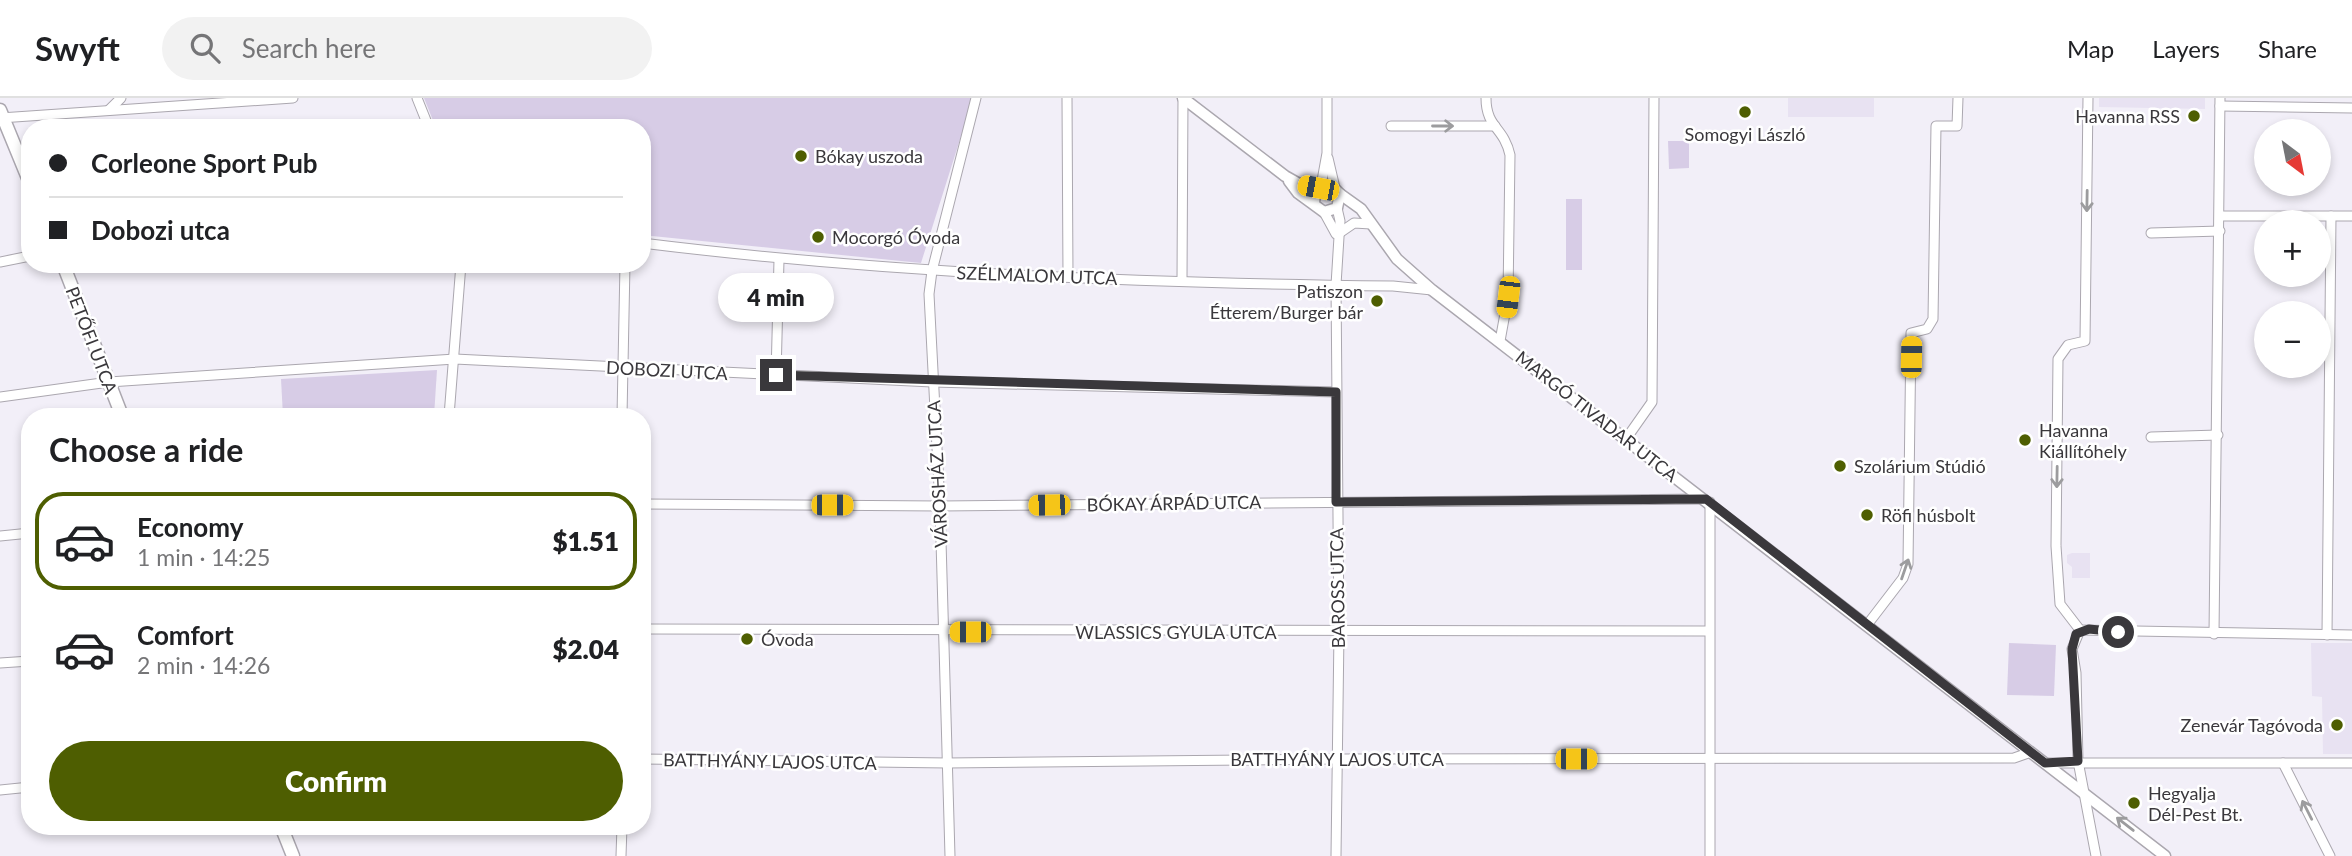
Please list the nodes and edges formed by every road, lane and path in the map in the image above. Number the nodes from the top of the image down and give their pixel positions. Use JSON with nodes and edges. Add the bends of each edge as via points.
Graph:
{"nodes":[{"id":1,"x":121,"y":98,"type":"edge"},
{"id":2,"x":293,"y":98,"type":"edge"},
{"id":3,"x":417,"y":98,"type":"edge"},
{"id":4,"x":976,"y":98,"type":"edge"},
{"id":5,"x":1067,"y":98,"type":"edge"},
{"id":6,"x":1183,"y":98,"type":"edge"},
{"id":7,"x":1327,"y":98,"type":"edge"},
{"id":8,"x":1486,"y":98,"type":"edge"},
{"id":9,"x":1654,"y":98,"type":"edge"},
{"id":10,"x":1958,"y":98,"type":"edge"},
{"id":11,"x":2088,"y":98,"type":"edge"},
{"id":12,"x":2220,"y":102,"type":"edge"},
{"id":13,"x":2352,"y":108,"type":"edge"},
{"id":14,"x":109,"y":110,"type":"junction"},
{"id":15,"x":1,"y":115,"type":"edge"},
{"id":16,"x":425,"y":119,"type":"edge"},
{"id":17,"x":1391,"y":126,"type":"dead end"},
{"id":18,"x":1495,"y":126,"type":"junction"},
{"id":19,"x":1326,"y":153,"type":"junction"},
{"id":20,"x":21,"y":162,"type":"edge"},
{"id":21,"x":1285,"y":176,"type":"junction"},
{"id":22,"x":1319,"y":187,"type":"junction"},
{"id":23,"x":1338,"y":191,"type":"junction"},
{"id":24,"x":1314,"y":202,"type":"junction"},
{"id":25,"x":1337,"y":207,"type":"junction"},
{"id":26,"x":1324,"y":212,"type":"junction"},
{"id":27,"x":2220,"y":215,"type":"junction"},
{"id":28,"x":2254,"y":215,"type":"edge"},
{"id":29,"x":2331,"y":216,"type":"edge"},
{"id":30,"x":2352,"y":216,"type":"edge"},
{"id":31,"x":1371,"y":224,"type":"junction"},
{"id":32,"x":2220,"y":231,"type":"junction"},
{"id":33,"x":2151,"y":233,"type":"dead end"},
{"id":34,"x":1337,"y":235,"type":"junction"},
{"id":35,"x":651,"y":244,"type":"edge"},
{"id":36,"x":21,"y":258,"type":"edge"},
{"id":37,"x":779,"y":260,"type":"junction"},
{"id":38,"x":0,"y":262,"type":"edge"},
{"id":39,"x":932,"y":271,"type":"junction"},
{"id":40,"x":66,"y":273,"type":"edge"},
{"id":41,"x":460,"y":273,"type":"edge"},
{"id":42,"x":625,"y":273,"type":"edge"},
{"id":43,"x":1068,"y":275,"type":"junction"},
{"id":44,"x":1182,"y":280,"type":"junction"},
{"id":45,"x":1336,"y":285,"type":"junction"},
{"id":46,"x":2330,"y":287,"type":"edge"},
{"id":47,"x":1432,"y":290,"type":"junction"},
{"id":48,"x":1500,"y":341,"type":"junction"},
{"id":49,"x":454,"y":359,"type":"junction"},
{"id":50,"x":624,"y":369,"type":"junction"},
{"id":51,"x":776,"y":375,"type":"junction"},
{"id":52,"x":108,"y":382,"type":"junction"},
{"id":53,"x":932,"y":382,"type":"junction"},
{"id":54,"x":1336,"y":392,"type":"junction"},
{"id":55,"x":0,"y":397,"type":"edge"},
{"id":56,"x":119,"y":408,"type":"edge"},
{"id":57,"x":450,"y":408,"type":"edge"},
{"id":58,"x":622,"y":408,"type":"edge"},
{"id":59,"x":2218,"y":435,"type":"junction"},
{"id":60,"x":2151,"y":437,"type":"dead end"},
{"id":61,"x":1626,"y":439,"type":"junction"},
{"id":62,"x":1708,"y":501,"type":"junction"},
{"id":63,"x":1336,"y":502,"type":"junction"},
{"id":64,"x":651,"y":504,"type":"edge"},
{"id":65,"x":940,"y":506,"type":"junction"},
{"id":66,"x":21,"y":534,"type":"edge"},
{"id":67,"x":0,"y":536,"type":"edge"},
{"id":68,"x":1867,"y":625,"type":"junction"},
{"id":69,"x":651,"y":629,"type":"edge"},
{"id":70,"x":2080,"y":630,"type":"junction"},
{"id":71,"x":1709,"y":631,"type":"junction"},
{"id":72,"x":944,"y":632,"type":"junction"},
{"id":73,"x":1339,"y":632,"type":"junction"},
{"id":74,"x":2214,"y":634,"type":"junction"},
{"id":75,"x":2327,"y":635,"type":"junction"},
{"id":76,"x":2352,"y":635,"type":"edge"},
{"id":77,"x":21,"y":661,"type":"edge"},
{"id":78,"x":0,"y":663,"type":"edge"},
{"id":79,"x":2031,"y":751,"type":"junction"},
{"id":80,"x":651,"y":759,"type":"edge"},
{"id":81,"x":1337,"y":759,"type":"junction"},
{"id":82,"x":1710,"y":760,"type":"junction"},
{"id":83,"x":2078,"y":761,"type":"junction"},
{"id":84,"x":947,"y":763,"type":"junction"},
{"id":85,"x":2045,"y":763,"type":"junction"},
{"id":86,"x":2283,"y":763,"type":"junction"},
{"id":87,"x":2352,"y":763,"type":"edge"},
{"id":88,"x":21,"y":788,"type":"edge"},
{"id":89,"x":0,"y":790,"type":"edge"},
{"id":90,"x":2084,"y":793,"type":"junction"},
{"id":91,"x":285,"y":835,"type":"edge"},
{"id":92,"x":622,"y":835,"type":"edge"},
{"id":93,"x":293,"y":856,"type":"edge"},
{"id":94,"x":621,"y":856,"type":"edge"},
{"id":95,"x":950,"y":856,"type":"edge"},
{"id":96,"x":1336,"y":856,"type":"edge"},
{"id":97,"x":1710,"y":856,"type":"edge"},
{"id":98,"x":2096,"y":856,"type":"edge"},
{"id":99,"x":2165,"y":856,"type":"edge"},
{"id":100,"x":2330,"y":856,"type":"edge"}],
"edges":[{"from":1,"to":14,"type":"street"},
{"from":2,"to":14,"type":"street"},
{"from":3,"to":16,"type":"street"},
{"from":4,"to":39,"type":"street","name":"VÁROSHÁZ UTCA"},
{"from":5,"to":43,"type":"street"},
{"from":6,"to":21,"type":"street"},
{"from":6,"to":44,"type":"street"},
{"from":7,"to":19,"type":"street"},
{"from":8,"to":18,"type":"street","via":[[1486,111]]},
{"from":9,"to":61,"type":"street","via":[[1652,402]]},
{"from":68,"to":10,"type":"street","one_way":true,"via":[[1903,578],[1908,564],[1912,333],[1927,329],[1933,319],[1936,126],[1957,126]]},
{"from":11,"to":70,"type":"street","one_way":true,"via":[[2085,341],[2068,345],[2058,359],[2059,592],[2060,604]]},
{"from":12,"to":13,"type":"street"},
{"from":12,"to":27,"type":"street"},
{"from":14,"to":15,"type":"street"},
{"from":15,"to":20,"type":"main road"},
{"from":17,"to":18,"type":"street","one_way":true},
{"from":18,"to":48,"type":"street","via":[[1507,139],[1510,155],[1508,297]]},
{"from":19,"to":22,"type":"street"},
{"from":19,"to":23,"type":"street"},
{"from":21,"to":22,"type":"street","via":[[1301,185]]},
{"from":21,"to":24,"type":"street","via":[[1298,193]]},
{"from":22,"to":23,"type":"street"},
{"from":22,"to":24,"type":"street"},
{"from":23,"to":25,"type":"street"},
{"from":23,"to":31,"type":"street","name":"MARGÓ TIVADAR UTCA","via":[[1355,203]]},
{"from":24,"to":26,"type":"street"},
{"from":25,"to":26,"type":"street"},
{"from":25,"to":31,"type":"street","name":"MARGÓ TIVADAR UTCA","via":[[1351,210]]},
{"from":25,"to":34,"type":"street","name":"BAROSS UTCA"},
{"from":26,"to":34,"type":"street"},
{"from":27,"to":28,"type":"street"},
{"from":27,"to":32,"type":"street"},
{"from":29,"to":30,"type":"street"},
{"from":31,"to":34,"type":"street","via":[[1354,223]]},
{"from":31,"to":47,"type":"street","name":"MARGÓ TIVADAR UTCA","via":[[1397,260]]},
{"from":32,"to":33,"type":"street"},
{"from":32,"to":59,"type":"street"},
{"from":34,"to":45,"type":"street","name":"BAROSS UTCA"},
{"from":35,"to":37,"type":"street","name":"SZÉLMALOM UTCA"},
{"from":36,"to":38,"type":"street"},
{"from":37,"to":39,"type":"street","name":"SZÉLMALOM UTCA"},
{"from":37,"to":51,"type":"street"},
{"from":39,"to":43,"type":"street","name":"SZÉLMALOM UTCA"},
{"from":39,"to":53,"type":"street","name":"VÁROSHÁZ UTCA"},
{"from":40,"to":52,"type":"main road","name":"PETŐFI UTCA"},
{"from":41,"to":49,"type":"street"},
{"from":42,"to":50,"type":"street"},
{"from":43,"to":44,"type":"street","name":"SZÉLMALOM UTCA"},
{"from":44,"to":45,"type":"street","name":"SZÉLMALOM UTCA"},
{"from":45,"to":47,"type":"street","name":"SZÉLMALOM UTCA"},
{"from":45,"to":54,"type":"street","name":"BAROSS UTCA"},
{"from":46,"to":75,"type":"street"},
{"from":47,"to":48,"type":"street","name":"MARGÓ TIVADAR UTCA"},
{"from":48,"to":61,"type":"street","name":"MARGÓ TIVADAR UTCA"},
{"from":49,"to":50,"type":"street","name":"DOBOZI UTCA"},
{"from":49,"to":52,"type":"street","name":"DOBOZI UTCA"},
{"from":49,"to":57,"type":"street"},
{"from":50,"to":51,"type":"street","name":"DOBOZI UTCA"},
{"from":50,"to":58,"type":"street"},
{"from":51,"to":53,"type":"street","name":"DOBOZI UTCA"},
{"from":52,"to":55,"type":"street","name":"DOBOZI UTCA"},
{"from":52,"to":56,"type":"main road","name":"PETŐFI UTCA"},
{"from":53,"to":54,"type":"street","name":"DOBOZI UTCA"},
{"from":53,"to":65,"type":"street","name":"VÁROSHÁZ UTCA"},
{"from":54,"to":63,"type":"street","name":"BAROSS UTCA"},
{"from":59,"to":60,"type":"street"},
{"from":59,"to":74,"type":"street"},
{"from":61,"to":62,"type":"street","name":"MARGÓ TIVADAR UTCA"},
{"from":62,"to":63,"type":"street","name":"BÓKAY ÁRPÁD UTCA"},
{"from":62,"to":68,"type":"street","name":"MARGÓ TIVADAR UTCA"},
{"from":62,"to":71,"type":"street"},
{"from":63,"to":65,"type":"street","name":"BÓKAY ÁRPÁD UTCA"},
{"from":63,"to":73,"type":"street","name":"BAROSS UTCA"},
{"from":64,"to":65,"type":"street","name":"BÓKAY ÁRPÁD UTCA"},
{"from":65,"to":72,"type":"street","name":"VÁROSHÁZ UTCA"},
{"from":66,"to":67,"type":"street"},
{"from":68,"to":79,"type":"street","name":"MARGÓ TIVADAR UTCA"},
{"from":69,"to":72,"type":"street","name":"WLASSICS GYULA UTCA"},
{"from":70,"to":74,"type":"street"},
{"from":70,"to":83,"type":"street","via":[[2072,649]]},
{"from":71,"to":73,"type":"street","name":"WLASSICS GYULA UTCA"},
{"from":71,"to":82,"type":"street"},
{"from":72,"to":73,"type":"street","name":"WLASSICS GYULA UTCA"},
{"from":72,"to":84,"type":"street","name":"VÁROSHÁZ UTCA"},
{"from":73,"to":81,"type":"street","name":"BAROSS UTCA"},
{"from":74,"to":75,"type":"street"},
{"from":75,"to":76,"type":"street"},
{"from":77,"to":78,"type":"street"},
{"from":79,"to":82,"type":"street","name":"BATTHYÁNY LAJOS UTCA","via":[[2014,758]]},
{"from":79,"to":85,"type":"street","name":"MARGÓ TIVADAR UTCA"},
{"from":80,"to":84,"type":"street","name":"BATTHYÁNY LAJOS UTCA"},
{"from":81,"to":82,"type":"street","name":"BATTHYÁNY LAJOS UTCA"},
{"from":81,"to":84,"type":"street","name":"BATTHYÁNY LAJOS UTCA"},
{"from":81,"to":96,"type":"street","name":"BAROSS UTCA"},
{"from":82,"to":97,"type":"street"},
{"from":83,"to":85,"type":"street"},
{"from":83,"to":86,"type":"street"},
{"from":83,"to":90,"type":"street"},
{"from":84,"to":95,"type":"street","name":"VÁROSHÁZ UTCA"},
{"from":85,"to":90,"type":"street","name":"MARGÓ TIVADAR UTCA"},
{"from":86,"to":87,"type":"street"},
{"from":100,"to":86,"type":"street","one_way":true},
{"from":88,"to":89,"type":"street"},
{"from":90,"to":98,"type":"street"},
{"from":99,"to":90,"type":"street","name":"MARGÓ TIVADAR UTCA","one_way":true},
{"from":91,"to":93,"type":"main road"},
{"from":92,"to":94,"type":"street"}]}
